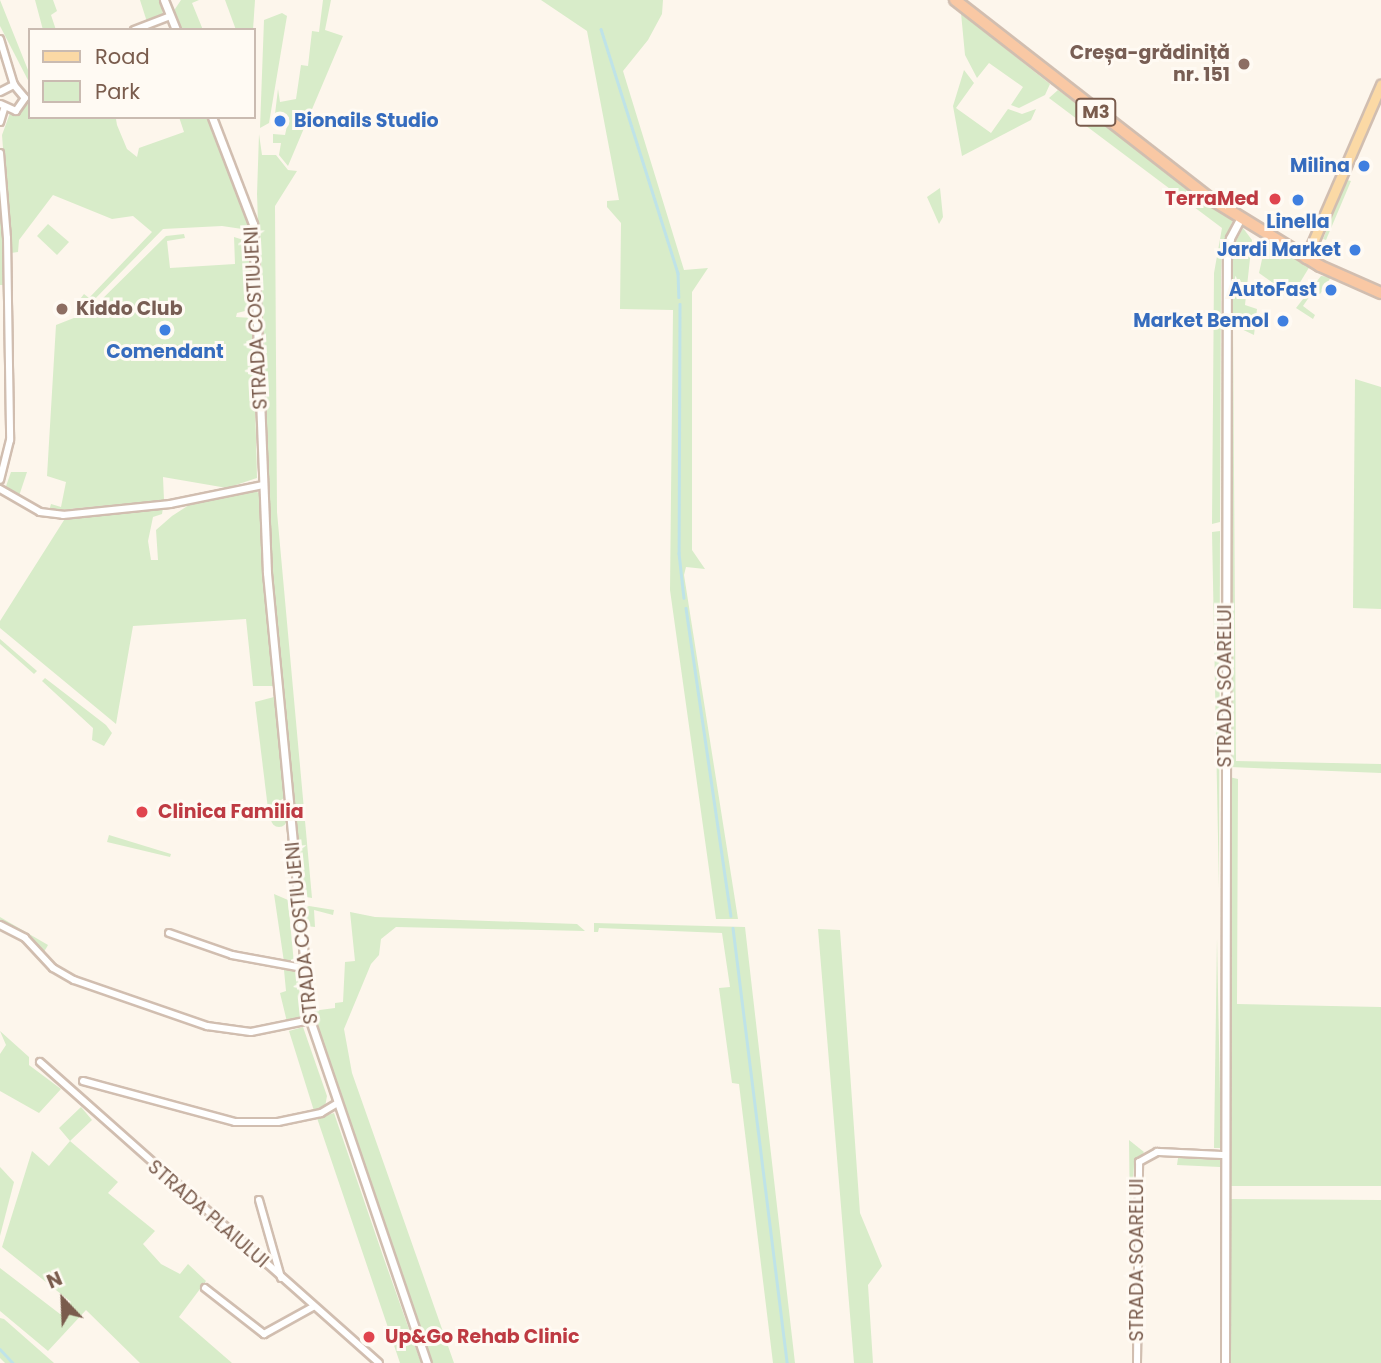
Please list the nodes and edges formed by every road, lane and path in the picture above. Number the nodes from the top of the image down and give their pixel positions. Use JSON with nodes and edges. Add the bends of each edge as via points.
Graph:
{"nodes":[{"id":1,"x":164,"y":0,"type":"edge"},
{"id":2,"x":956,"y":0,"type":"edge"},
{"id":3,"x":170,"y":16,"type":"junction"},
{"id":4,"x":139,"y":28,"type":"edge"},
{"id":5,"x":175,"y":28,"type":"edge"},
{"id":6,"x":0,"y":39,"type":"edge"},
{"id":7,"x":14,"y":85,"type":"junction"},
{"id":8,"x":1381,"y":85,"type":"edge"},
{"id":9,"x":0,"y":92,"type":"edge"},
{"id":10,"x":27,"y":93,"type":"edge"},
{"id":11,"x":2,"y":106,"type":"edge"},
{"id":12,"x":213,"y":119,"type":"edge"},
{"id":13,"x":0,"y":122,"type":"edge"},
{"id":14,"x":0,"y":153,"type":"edge"},
{"id":15,"x":1240,"y":219,"type":"junction"},
{"id":16,"x":1306,"y":258,"type":"junction"},
{"id":17,"x":1381,"y":293,"type":"edge"},
{"id":18,"x":0,"y":480,"type":"edge"},
{"id":19,"x":263,"y":485,"type":"junction"},
{"id":20,"x":0,"y":489,"type":"edge"},
{"id":21,"x":0,"y":925,"type":"edge"},
{"id":22,"x":169,"y":933,"type":"dead end"},
{"id":23,"x":303,"y":968,"type":"junction"},
{"id":24,"x":310,"y":1020,"type":"junction"},
{"id":25,"x":40,"y":1062,"type":"dead end"},
{"id":26,"x":83,"y":1081,"type":"dead end"},
{"id":27,"x":336,"y":1104,"type":"junction"},
{"id":28,"x":1224,"y":1155,"type":"junction"},
{"id":29,"x":259,"y":1200,"type":"dead end"},
{"id":30,"x":281,"y":1278,"type":"junction"},
{"id":31,"x":205,"y":1287,"type":"dead end"},
{"id":32,"x":313,"y":1307,"type":"junction"},
{"id":33,"x":379,"y":1363,"type":"edge"},
{"id":34,"x":426,"y":1363,"type":"edge"},
{"id":35,"x":1138,"y":1363,"type":"edge"},
{"id":36,"x":1225,"y":1363,"type":"edge"}],
"edges":[{"from":1,"to":3,"type":"street"},
{"from":2,"to":15,"type":"highway","number":"M3","via":[[1090,108]]},
{"from":3,"to":4,"type":"street"},
{"from":3,"to":5,"type":"street"},
{"from":6,"to":7,"type":"street"},
{"from":7,"to":9,"type":"street"},
{"from":7,"to":10,"type":"street"},
{"from":8,"to":16,"type":"main road"},
{"from":10,"to":11,"type":"street","via":[[19,109]]},
{"from":11,"to":13,"type":"street"},
{"from":12,"to":19,"type":"street","name":"STRADA COSTIUJENI","via":[[253,224]]},
{"from":14,"to":18,"type":"street","via":[[7,238],[10,449]]},
{"from":15,"to":16,"type":"highway","number":"M3"},
{"from":15,"to":28,"type":"street","name":"STRADA SOARELUI","via":[[1227,258]]},
{"from":16,"to":17,"type":"highway","number":"M3"},
{"from":19,"to":20,"type":"street","via":[[170,504],[63,515],[40,512]]},
{"from":19,"to":23,"type":"street","name":"STRADA COSTIUJENI","via":[[271,628]]},
{"from":21,"to":24,"type":"street","via":[[25,938],[53,968],[74,980],[207,1027],[251,1032]]},
{"from":22,"to":23,"type":"street","via":[[232,955]]},
{"from":23,"to":24,"type":"street","name":"STRADA COSTIUJENI"},
{"from":24,"to":27,"type":"street","name":"STRADA COSTIUJENI"},
{"from":25,"to":30,"type":"street","name":"STRADA PLAIULUI"},
{"from":26,"to":27,"type":"street","via":[[235,1122],[278,1122],[321,1113]]},
{"from":27,"to":34,"type":"street","name":"STRADA COSTIUJENI"},
{"from":28,"to":35,"type":"street","name":"STRADA SOARELUI","via":[[1157,1152],[1139,1162]]},
{"from":28,"to":36,"type":"street","name":"STRADA SOARELUI"},
{"from":29,"to":30,"type":"street"},
{"from":30,"to":32,"type":"street","name":"STRADA PLAIULUI"},
{"from":31,"to":32,"type":"street","via":[[264,1334]]},
{"from":32,"to":33,"type":"street","name":"STRADA PLAIULUI"}]}
